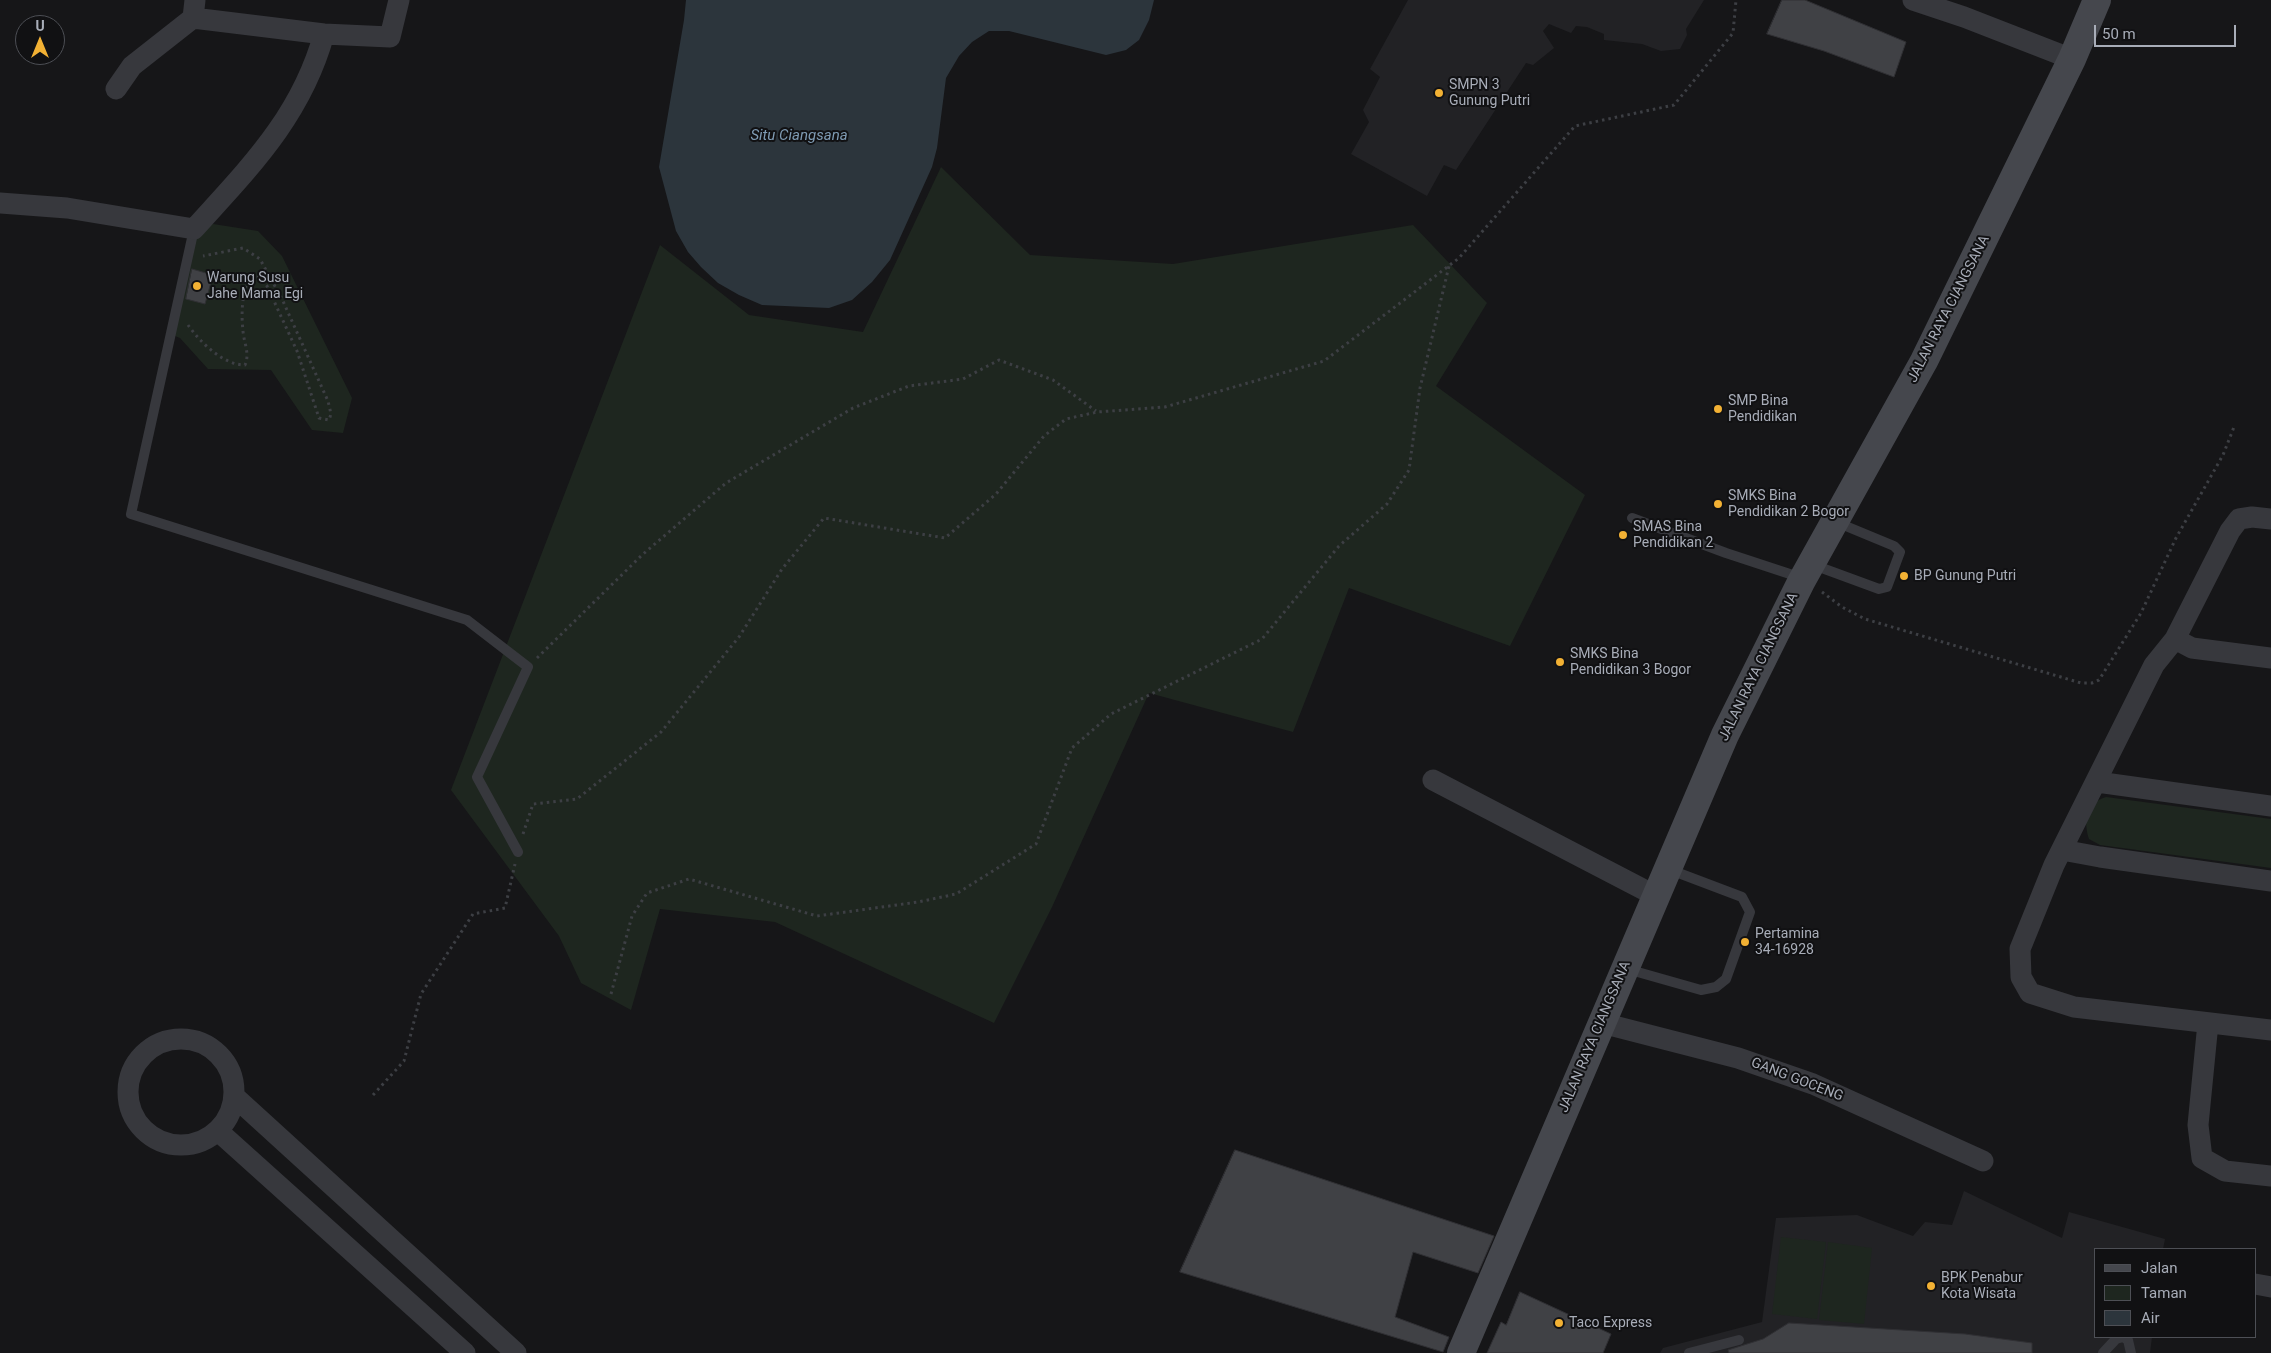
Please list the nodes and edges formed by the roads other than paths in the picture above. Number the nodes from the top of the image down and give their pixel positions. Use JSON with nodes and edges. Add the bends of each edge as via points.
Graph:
{"nodes":[{"id":1,"x":399,"y":0,"type":"edge"},
{"id":2,"x":1913,"y":0,"type":"edge"},
{"id":3,"x":2097,"y":0,"type":"edge"},
{"id":4,"x":194,"y":9,"type":"edge"},
{"id":5,"x":324,"y":34,"type":"junction"},
{"id":6,"x":2072,"y":59,"type":"junction"},
{"id":7,"x":116,"y":90,"type":"dead end"},
{"id":8,"x":0,"y":203,"type":"edge"},
{"id":9,"x":194,"y":229,"type":"junction"},
{"id":10,"x":1632,"y":518,"type":"dead end"},
{"id":11,"x":2271,"y":520,"type":"edge"},
{"id":12,"x":1835,"y":522,"type":"junction"},
{"id":13,"x":1805,"y":575,"type":"junction"},
{"id":14,"x":2175,"y":640,"type":"junction"},
{"id":15,"x":2271,"y":658,"type":"edge"},
{"id":16,"x":1433,"y":780,"type":"dead end"},
{"id":17,"x":2097,"y":782,"type":"junction"},
{"id":18,"x":2271,"y":806,"type":"edge"},
{"id":19,"x":2062,"y":850,"type":"junction"},
{"id":20,"x":518,"y":852,"type":"road end"},
{"id":21,"x":1667,"y":868,"type":"junction"},
{"id":22,"x":2271,"y":881,"type":"edge"},
{"id":23,"x":1656,"y":896,"type":"junction"},
{"id":24,"x":1624,"y":968,"type":"junction"},
{"id":25,"x":1602,"y":1023,"type":"junction"},
{"id":26,"x":2208,"y":1023,"type":"junction"},
{"id":27,"x":2271,"y":1030,"type":"edge"},
{"id":28,"x":235,"y":1097,"type":"junction"},
{"id":29,"x":218,"y":1131,"type":"junction"},
{"id":30,"x":1983,"y":1161,"type":"dead end"},
{"id":31,"x":2271,"y":1176,"type":"edge"},
{"id":32,"x":2256,"y":1284,"type":"edge"},
{"id":33,"x":2271,"y":1287,"type":"edge"},
{"id":34,"x":2120,"y":1338,"type":"edge"},
{"id":35,"x":2125,"y":1338,"type":"edge"},
{"id":36,"x":1739,"y":1340,"type":"dead end"},
{"id":37,"x":465,"y":1353,"type":"edge"},
{"id":38,"x":516,"y":1353,"type":"edge"},
{"id":39,"x":1461,"y":1353,"type":"edge"},
{"id":40,"x":1689,"y":1353,"type":"edge"},
{"id":41,"x":2103,"y":1353,"type":"edge"},
{"id":42,"x":2132,"y":1353,"type":"edge"}],
"edges":[{"from":1,"to":5,"type":"street","via":[[390,37]]},
{"from":2,"to":6,"type":"street"},
{"from":3,"to":6,"type":"main road","name":"JALAN RAYA CIANGSANA"},
{"from":4,"to":5,"type":"street"},
{"from":4,"to":7,"type":"street","via":[[132,66]]},
{"from":5,"to":9,"type":"street","via":[[299,100],[262,154]]},
{"from":6,"to":12,"type":"main road","name":"JALAN RAYA CIANGSANA","via":[[1924,361]]},
{"from":8,"to":9,"type":"street","via":[[67,208]]},
{"from":9,"to":20,"type":"lane","via":[[131,514],[466,620],[528,667],[477,777]]},
{"from":10,"to":13,"type":"lane","via":[[1668,533]]},
{"from":11,"to":14,"type":"street","via":[[2239,519]]},
{"from":12,"to":13,"type":"main road","name":"JALAN RAYA CIANGSANA"},
{"from":12,"to":13,"type":"lane","via":[[1894,546],[1900,552],[1887,587],[1879,589]]},
{"from":13,"to":21,"type":"main road","name":"JALAN RAYA CIANGSANA","via":[[1726,735]]},
{"from":14,"to":15,"type":"street","via":[[2192,648]]},
{"from":14,"to":17,"type":"street","via":[[2154,665]]},
{"from":16,"to":23,"type":"street"},
{"from":17,"to":18,"type":"street"},
{"from":17,"to":19,"type":"street"},
{"from":19,"to":22,"type":"street"},
{"from":19,"to":26,"type":"street","via":[[2020,949],[2021,976],[2030,993],[2074,1007]]},
{"from":21,"to":23,"type":"main road","name":"JALAN RAYA CIANGSANA"},
{"from":21,"to":24,"type":"lane","via":[[1742,897],[1750,912],[1726,979],[1716,987],[1701,990]]},
{"from":23,"to":24,"type":"main road","name":"JALAN RAYA CIANGSANA"},
{"from":24,"to":25,"type":"main road","name":"JALAN RAYA CIANGSANA"},
{"from":25,"to":30,"type":"street","name":"GANG GOCENG","via":[[1738,1058],[1814,1084]]},
{"from":25,"to":39,"type":"main road","name":"JALAN RAYA CIANGSANA"},
{"from":26,"to":27,"type":"street"},
{"from":26,"to":31,"type":"street","via":[[2198,1125],[2202,1158],[2225,1171]]},
{"from":28,"to":29,"type":"street","via":[[230,1115]]},
{"from":28,"to":29,"type":"street","via":[[232,1074],[220,1054],[200,1042],[177,1039],[155,1046],[140,1058],[131,1075],[129,1102],[144,1131],[162,1142],[182,1146],[202,1142]]},
{"from":28,"to":38,"type":"street"},
{"from":29,"to":37,"type":"street"},
{"from":32,"to":33,"type":"street"},
{"from":34,"to":41,"type":"lane"},
{"from":35,"to":42,"type":"lane"},
{"from":36,"to":40,"type":"lane"}]}
